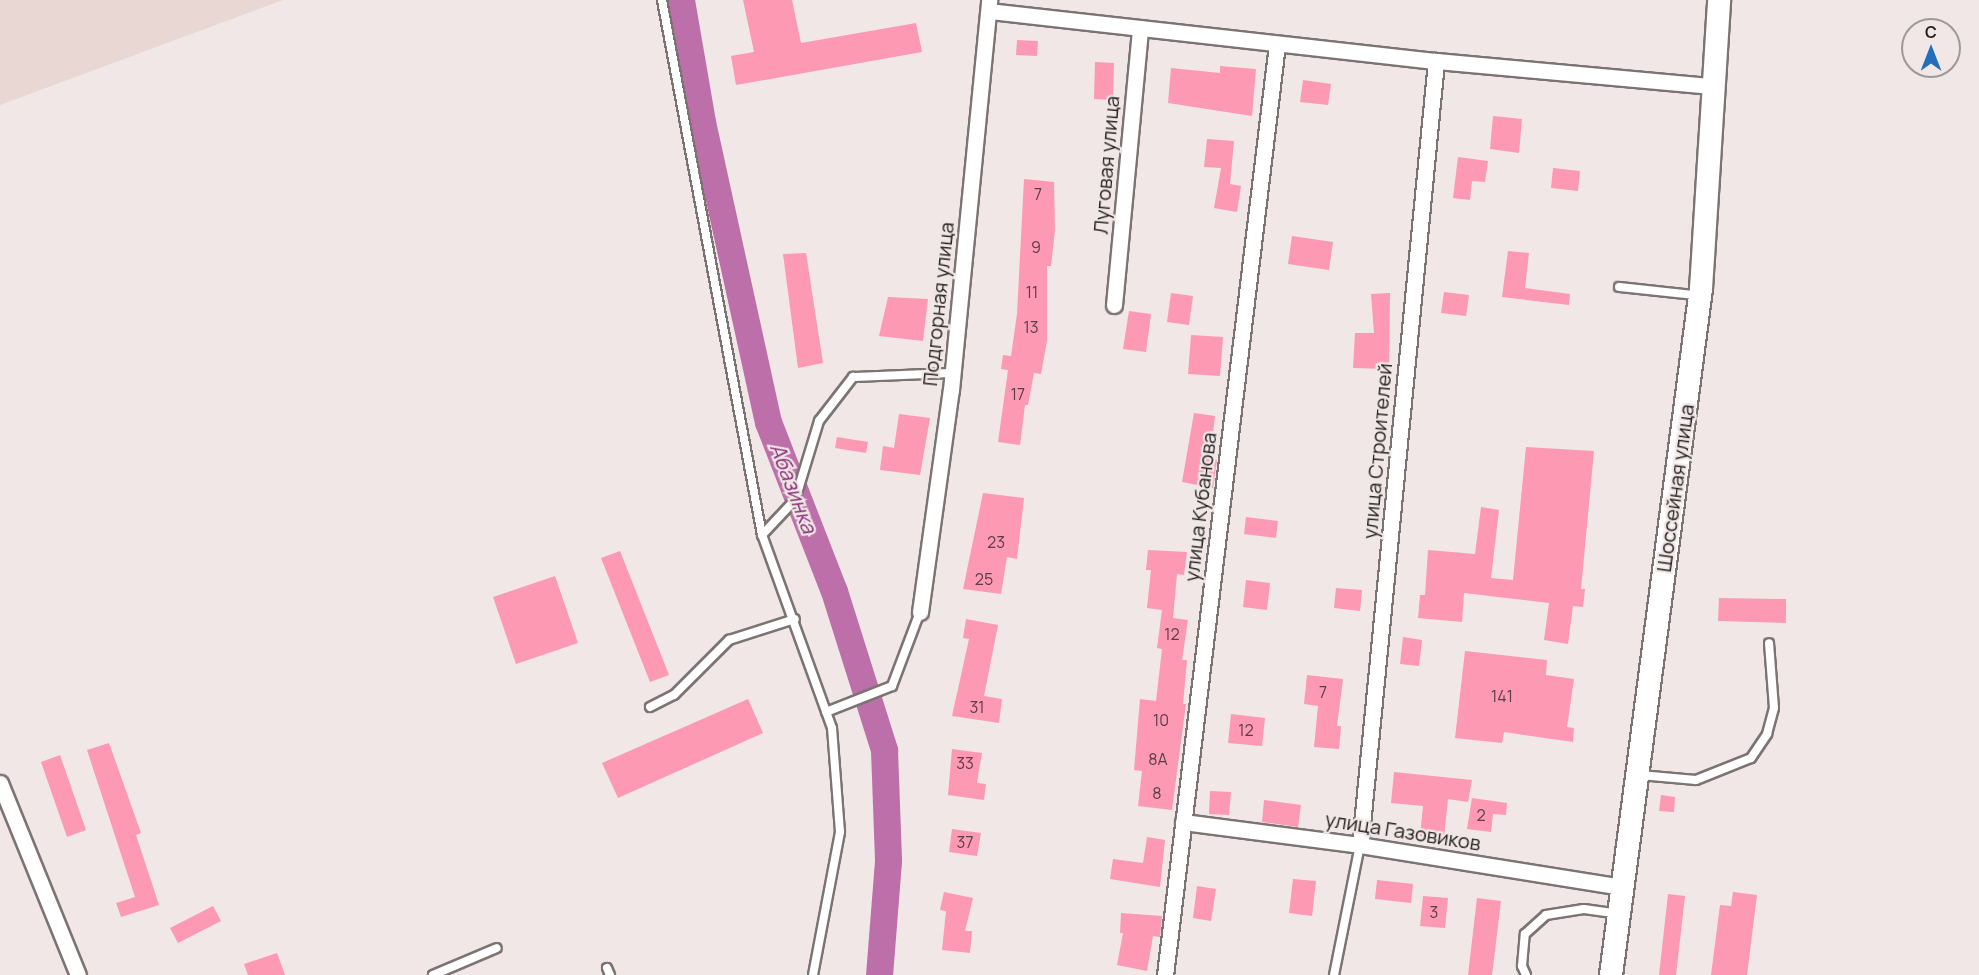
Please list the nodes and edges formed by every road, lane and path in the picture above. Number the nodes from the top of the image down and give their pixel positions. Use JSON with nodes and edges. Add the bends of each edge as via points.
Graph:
{"nodes":[{"id":1,"x":662,"y":0,"type":"edge"},
{"id":2,"x":1713,"y":0,"type":"edge"},
{"id":3,"x":1719,"y":0,"type":"edge"},
{"id":4,"x":989,"y":5,"type":"edge"},
{"id":5,"x":1140,"y":28,"type":"junction"},
{"id":6,"x":1277,"y":44,"type":"junction"},
{"id":7,"x":1436,"y":61,"type":"junction"},
{"id":8,"x":1710,"y":86,"type":"junction"},
{"id":9,"x":1619,"y":287,"type":"dead end"},
{"id":10,"x":1694,"y":295,"type":"junction"},
{"id":11,"x":1114,"y":305,"type":"dead end"},
{"id":12,"x":952,"y":373,"type":"junction"},
{"id":13,"x":762,"y":535,"type":"junction"},
{"id":14,"x":920,"y":612,"type":"joint"},
{"id":15,"x":795,"y":619,"type":"junction"},
{"id":16,"x":1769,"y":643,"type":"dead end"},
{"id":17,"x":650,"y":707,"type":"dead end"},
{"id":18,"x":826,"y":712,"type":"junction"},
{"id":19,"x":1636,"y":775,"type":"junction"},
{"id":20,"x":0,"y":783,"type":"edge"},
{"id":21,"x":1184,"y":822,"type":"junction"},
{"id":22,"x":1360,"y":845,"type":"junction"},
{"id":23,"x":1618,"y":887,"type":"junction"},
{"id":24,"x":1612,"y":913,"type":"junction"},
{"id":25,"x":497,"y":948,"type":"dead end"},
{"id":26,"x":78,"y":975,"type":"edge"},
{"id":27,"x":433,"y":975,"type":"edge"},
{"id":28,"x":813,"y":975,"type":"edge"},
{"id":29,"x":1165,"y":975,"type":"edge"},
{"id":30,"x":1334,"y":975,"type":"edge"},
{"id":31,"x":1526,"y":975,"type":"edge"},
{"id":32,"x":1606,"y":975,"type":"edge"},
{"id":33,"x":1611,"y":975,"type":"edge"}],
"edges":[{"from":1,"to":13,"type":"lane"},
{"from":2,"to":8,"type":"main road","name":"Шоссейная улица"},
{"from":3,"to":19,"type":"main road","name":"Шоссейная улица","via":[[1701,289]]},
{"from":4,"to":5,"type":"street"},
{"from":4,"to":12,"type":"street","name":"Подгорная улица"},
{"from":5,"to":6,"type":"street"},
{"from":5,"to":11,"type":"street","name":"Луговая улица"},
{"from":6,"to":7,"type":"street"},
{"from":6,"to":21,"type":"street","name":"улица Кубанова"},
{"from":7,"to":8,"type":"street"},
{"from":7,"to":22,"type":"street","name":"улица Строителей"},
{"from":8,"to":10,"type":"main road","name":"Шоссейная улица"},
{"from":9,"to":10,"type":"lane"},
{"from":10,"to":23,"type":"main road","name":"Шоссейная улица"},
{"from":12,"to":13,"type":"lane","via":[[853,377],[819,421],[795,500]]},
{"from":12,"to":14,"type":"street","name":"Подгорная улица"},
{"from":13,"to":15,"type":"lane"},
{"from":14,"to":18,"type":"lane","via":[[892,686]]},
{"from":15,"to":17,"type":"lane","via":[[729,640],[674,695]]},
{"from":15,"to":18,"type":"lane"},
{"from":16,"to":19,"type":"lane","via":[[1774,708],[1767,734],[1751,758],[1696,780]]},
{"from":18,"to":28,"type":"lane","via":[[832,728],[840,832]]},
{"from":19,"to":23,"type":"main road","name":"Шоссейная улица"},
{"from":20,"to":26,"type":"street"},
{"from":21,"to":22,"type":"street","name":"улица Газовиков"},
{"from":21,"to":29,"type":"street","name":"улица Кубанова"},
{"from":22,"to":23,"type":"street","name":"улица Газовиков"},
{"from":22,"to":30,"type":"lane"},
{"from":23,"to":24,"type":"main road","name":"Шоссейная улица"},
{"from":23,"to":33,"type":"main road","name":"Шоссейная улица"},
{"from":24,"to":31,"type":"lane","via":[[1584,909],[1546,915],[1525,934],[1522,966]]},
{"from":24,"to":32,"type":"main road","name":"Шоссейная улица"},
{"from":25,"to":27,"type":"lane"}]}
